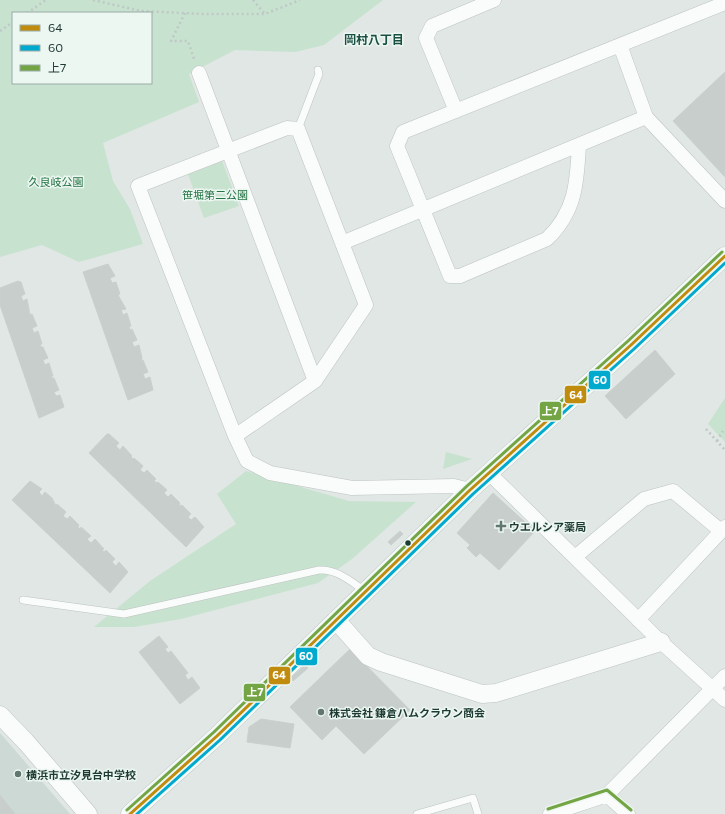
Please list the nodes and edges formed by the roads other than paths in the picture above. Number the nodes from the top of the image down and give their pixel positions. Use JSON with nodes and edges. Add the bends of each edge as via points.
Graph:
{"nodes":[{"id":1,"x":494,"y":0,"type":"edge"},
{"id":2,"x":725,"y":3,"type":"edge"},
{"id":3,"x":478,"y":4,"type":"edge"},
{"id":4,"x":620,"y":45,"type":"junction"},
{"id":5,"x":318,"y":70,"type":"dead end"},
{"id":6,"x":199,"y":73,"type":"road end"},
{"id":7,"x":456,"y":111,"type":"junction"},
{"id":8,"x":646,"y":117,"type":"junction"},
{"id":9,"x":298,"y":129,"type":"junction"},
{"id":10,"x":579,"y":144,"type":"junction"},
{"id":11,"x":227,"y":152,"type":"junction"},
{"id":12,"x":725,"y":201,"type":"edge"},
{"id":13,"x":423,"y":210,"type":"junction"},
{"id":14,"x":342,"y":243,"type":"junction"},
{"id":15,"x":725,"y":256,"type":"edge"},
{"id":16,"x":315,"y":381,"type":"junction"},
{"id":17,"x":235,"y":436,"type":"junction"},
{"id":18,"x":489,"y":473,"type":"junction"},
{"id":19,"x":470,"y":490,"type":"junction"},
{"id":20,"x":723,"y":529,"type":"edge"},
{"id":21,"x":575,"y":557,"type":"junction"},
{"id":22,"x":366,"y":591,"type":"junction"},
{"id":23,"x":23,"y":600,"type":"dead end"},
{"id":24,"x":336,"y":620,"type":"junction"},
{"id":25,"x":638,"y":620,"type":"junction"},
{"id":26,"x":662,"y":642,"type":"junction"},
{"id":27,"x":725,"y":676,"type":"edge"},
{"id":28,"x":713,"y":689,"type":"junction"},
{"id":29,"x":725,"y":700,"type":"edge"},
{"id":30,"x":0,"y":715,"type":"edge"},
{"id":31,"x":607,"y":795,"type":"junction"},
{"id":32,"x":88,"y":814,"type":"edge"},
{"id":33,"x":130,"y":814,"type":"edge"},
{"id":34,"x":417,"y":814,"type":"edge"},
{"id":35,"x":478,"y":814,"type":"edge"},
{"id":36,"x":550,"y":814,"type":"edge"},
{"id":37,"x":628,"y":814,"type":"edge"}],
"edges":[{"from":1,"to":3,"type":"street"},
{"from":2,"to":4,"type":"street"},
{"from":3,"to":7,"type":"street","via":[[432,26],[426,38]]},
{"from":4,"to":7,"type":"street"},
{"from":4,"to":8,"type":"street"},
{"from":5,"to":9,"type":"lane","via":[[320,74]]},
{"from":6,"to":11,"type":"street"},
{"from":7,"to":13,"type":"street","via":[[403,132],[397,146]]},
{"from":8,"to":10,"type":"street"},
{"from":8,"to":12,"type":"street"},
{"from":9,"to":11,"type":"street","via":[[287,128]]},
{"from":9,"to":14,"type":"street"},
{"from":10,"to":13,"type":"street"},
{"from":10,"to":13,"type":"street","via":[[573,200],[559,228],[548,239],[460,276],[450,276]]},
{"from":11,"to":16,"type":"street"},
{"from":11,"to":17,"type":"street","via":[[138,186]]},
{"from":13,"to":14,"type":"street"},
{"from":14,"to":16,"type":"street","via":[[366,305]]},
{"from":15,"to":18,"type":"street"},
{"from":16,"to":17,"type":"street"},
{"from":17,"to":19,"type":"street","via":[[247,461],[270,473],[352,488],[454,486]]},
{"from":18,"to":19,"type":"street"},
{"from":18,"to":21,"type":"street"},
{"from":19,"to":22,"type":"street"},
{"from":20,"to":21,"type":"street","via":[[672,491],[644,499]]},
{"from":20,"to":25,"type":"street"},
{"from":21,"to":25,"type":"street"},
{"from":22,"to":23,"type":"lane","via":[[341,575],[329,570],[319,570],[124,614]]},
{"from":22,"to":24,"type":"street"},
{"from":24,"to":26,"type":"street","via":[[368,656],[482,694],[496,693]]},
{"from":24,"to":33,"type":"street","via":[[217,736]]},
{"from":25,"to":26,"type":"street"},
{"from":26,"to":28,"type":"street"},
{"from":27,"to":28,"type":"street"},
{"from":28,"to":29,"type":"street"},
{"from":28,"to":31,"type":"street"},
{"from":30,"to":32,"type":"street"},
{"from":31,"to":36,"type":"street"},
{"from":31,"to":37,"type":"street"},
{"from":34,"to":35,"type":"lane","via":[[473,798]]}]}
